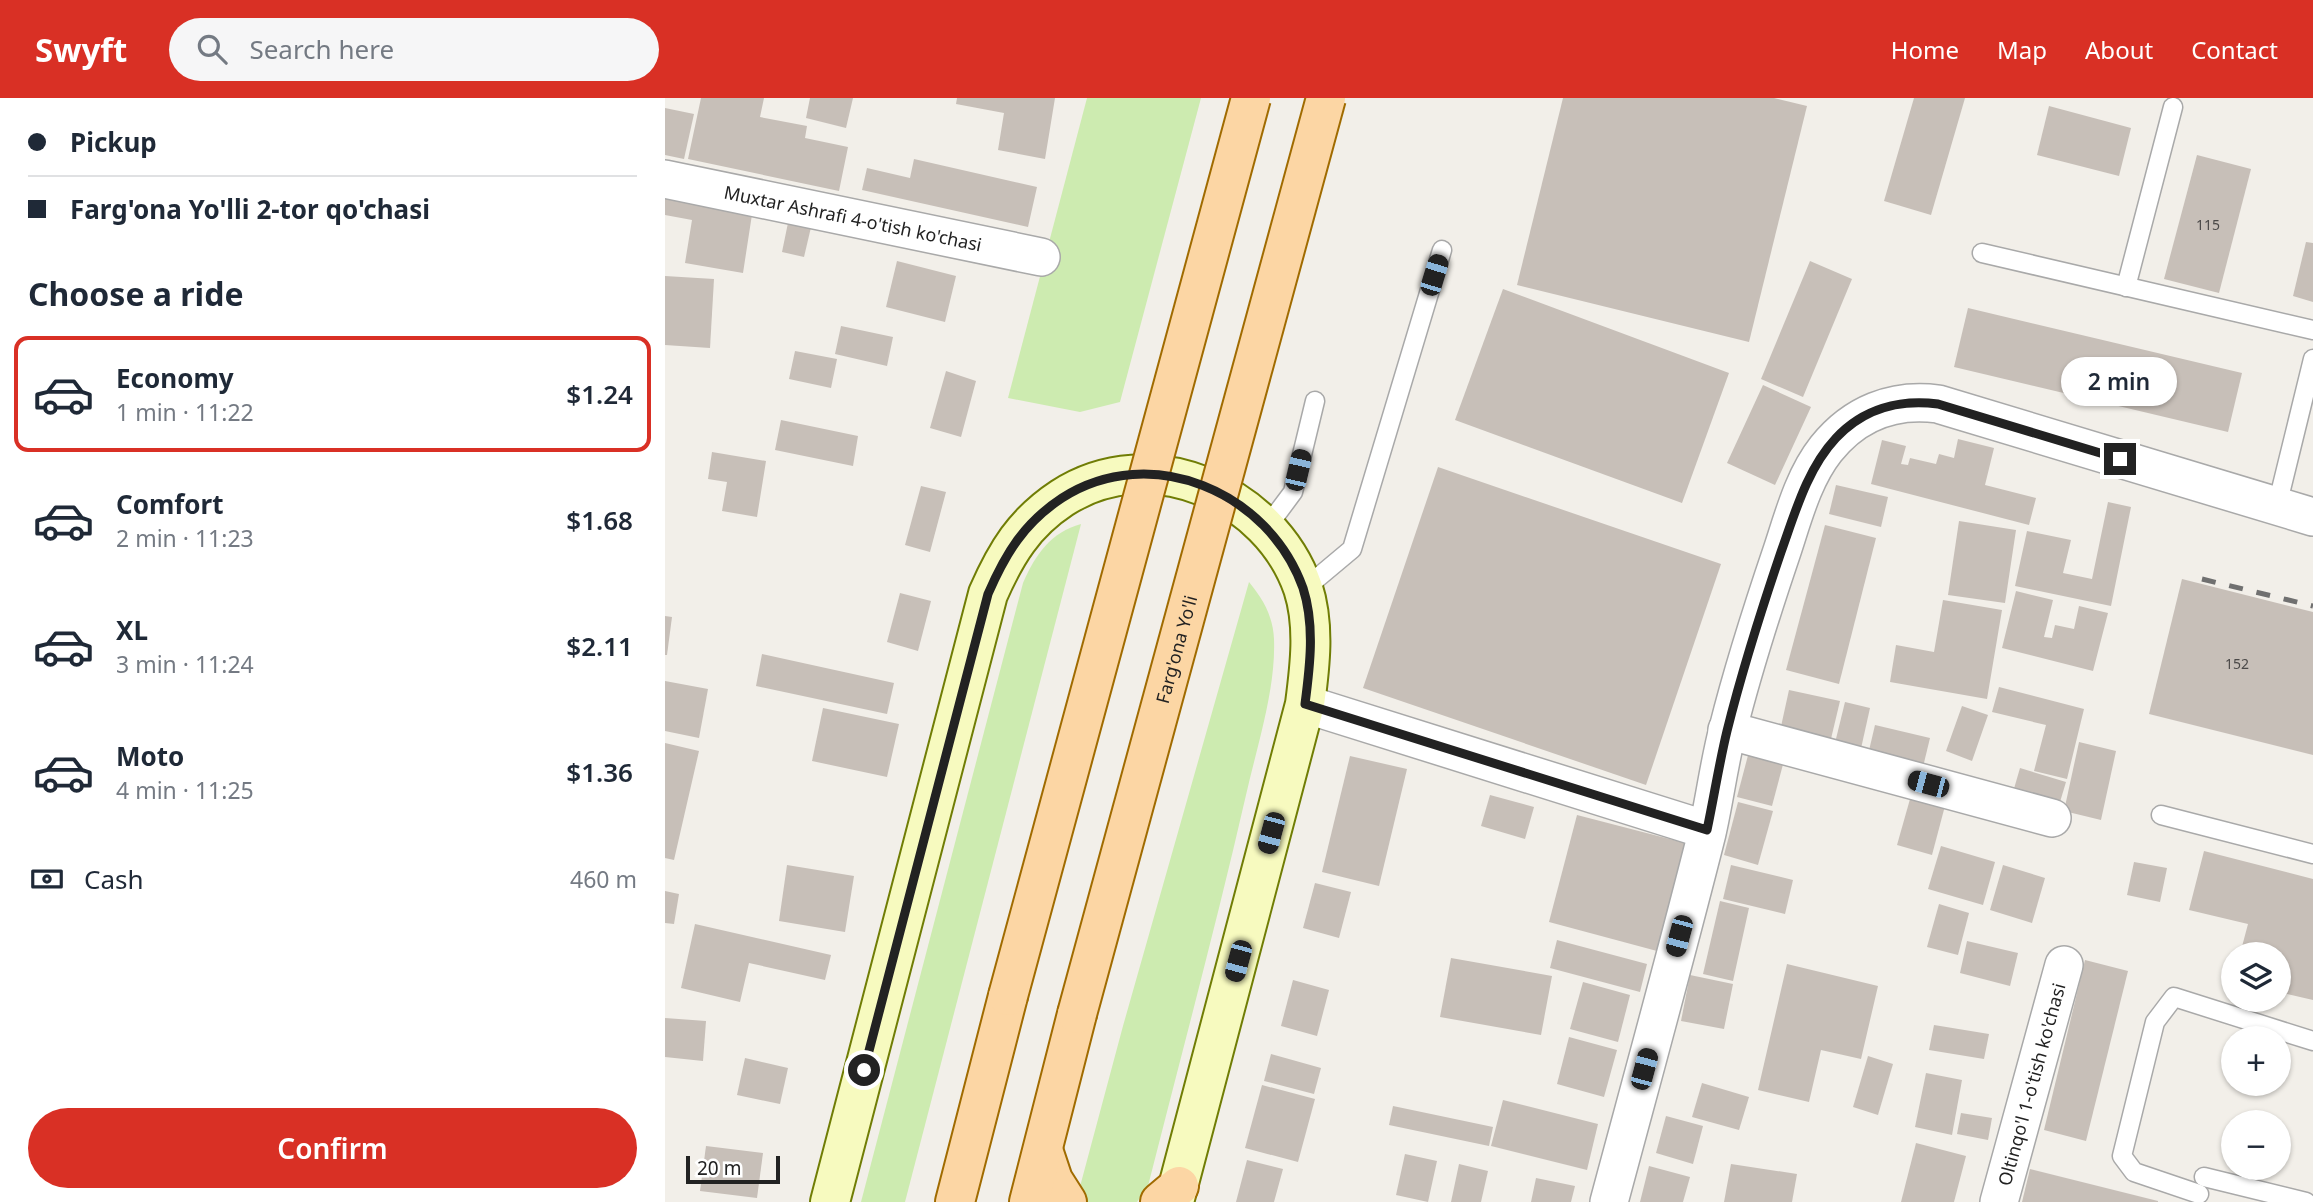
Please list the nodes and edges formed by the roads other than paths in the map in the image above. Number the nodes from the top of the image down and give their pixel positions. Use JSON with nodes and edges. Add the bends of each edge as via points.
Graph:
{"nodes":[{"id":1,"x":1251,"y":98,"type":"edge"},
{"id":2,"x":1326,"y":98,"type":"edge"},
{"id":3,"x":2173,"y":107,"type":"dead end"},
{"id":4,"x":665,"y":179,"type":"edge"},
{"id":5,"x":1442,"y":250,"type":"dead end"},
{"id":6,"x":1982,"y":253,"type":"dead end"},
{"id":7,"x":1041,"y":257,"type":"dead end"},
{"id":8,"x":2126,"y":287,"type":"junction"},
{"id":9,"x":2313,"y":330,"type":"edge"},
{"id":10,"x":2313,"y":359,"type":"edge"},
{"id":11,"x":1315,"y":401,"type":"dead end"},
{"id":12,"x":2277,"y":506,"type":"junction"},
{"id":13,"x":2313,"y":517,"type":"edge"},
{"id":14,"x":1266,"y":527,"type":"junction"},
{"id":15,"x":1303,"y":590,"type":"junction"},
{"id":16,"x":1305,"y":704,"type":"junction"},
{"id":17,"x":1727,"y":730,"type":"junction"},
{"id":18,"x":2161,"y":815,"type":"dead end"},
{"id":19,"x":2052,"y":818,"type":"dead end"},
{"id":20,"x":1707,"y":830,"type":"junction"},
{"id":21,"x":2313,"y":854,"type":"edge"},
{"id":22,"x":2064,"y":965,"type":"dead end"},
{"id":23,"x":2313,"y":1041,"type":"edge"},
{"id":24,"x":979,"y":1114,"type":"junction"},
{"id":25,"x":1043,"y":1150,"type":"junction"},
{"id":26,"x":1171,"y":1197,"type":"edge"},
{"id":27,"x":830,"y":1202,"type":"edge"},
{"id":28,"x":936,"y":1202,"type":"edge"},
{"id":29,"x":955,"y":1202,"type":"edge"},
{"id":30,"x":1029,"y":1202,"type":"edge"},
{"id":31,"x":1067,"y":1202,"type":"edge"},
{"id":32,"x":1609,"y":1202,"type":"edge"},
{"id":33,"x":1999,"y":1202,"type":"edge"},
{"id":34,"x":2306,"y":1202,"type":"edge"}],
"edges":[{"from":1,"to":24,"type":"main road","bridge":true},
{"from":2,"to":25,"type":"main road","name":"Farg'ona Yo'li","bridge":true},
{"from":3,"to":8,"type":"lane"},
{"from":4,"to":7,"type":"street","name":"Muxtar Ashrafi 4-o'tish ko'chasi"},
{"from":5,"to":15,"type":"lane","via":[[1352,549]]},
{"from":6,"to":8,"type":"lane"},
{"from":8,"to":9,"type":"lane"},
{"from":10,"to":12,"type":"lane"},
{"from":11,"to":14,"type":"lane","via":[[1293,492]]},
{"from":12,"to":13,"type":"street"},
{"from":12,"to":17,"type":"street","via":[[1938,404],[1886,406],[1837,436],[1814,467],[1765,599]]},
{"from":14,"to":15,"type":"main road","via":[[1295,568]]},
{"from":14,"to":27,"type":"main road","via":[[1228,496],[1206,486],[1182,478],[1132,475],[1084,486],[1062,498],[1009,549],[988,594]]},
{"from":15,"to":16,"type":"main road","via":[[1310,639]]},
{"from":16,"to":20,"type":"street"},
{"from":16,"to":26,"type":"main road"},
{"from":17,"to":19,"type":"street"},
{"from":17,"to":20,"type":"street"},
{"from":18,"to":21,"type":"lane"},
{"from":20,"to":32,"type":"street"},
{"from":22,"to":33,"type":"street","name":"Oltinqo'l 1-o'tish ko'chasi"},
{"from":23,"to":34,"type":"lane","via":[[2174,997],[2155,1022],[2122,1156],[2134,1172]]},
{"from":24,"to":28,"type":"main road"},
{"from":24,"to":29,"type":"main road"},
{"from":25,"to":30,"type":"main road","name":"Farg'ona Yo'li"},
{"from":25,"to":31,"type":"main road"}]}
